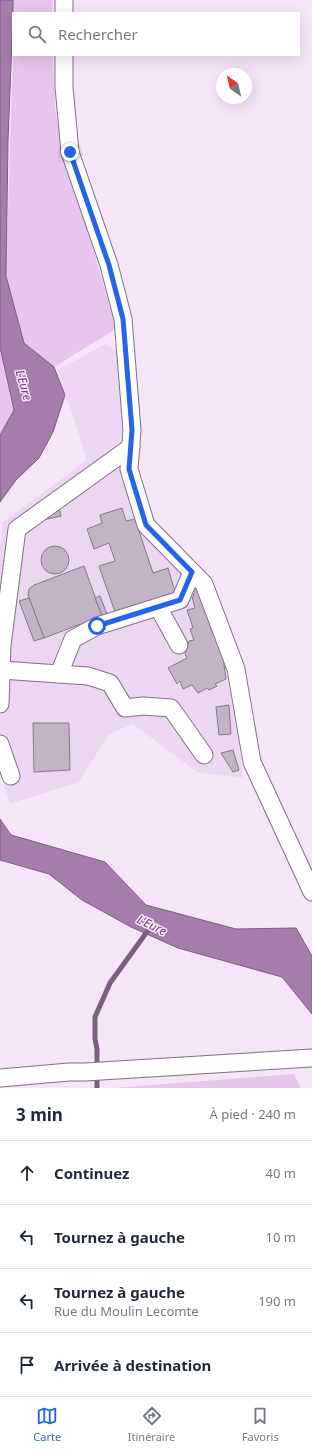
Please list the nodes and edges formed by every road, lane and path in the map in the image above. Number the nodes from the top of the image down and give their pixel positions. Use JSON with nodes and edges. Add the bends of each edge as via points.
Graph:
{"nodes":[{"id":1,"x":64,"y":0,"type":"edge"},
{"id":2,"x":64,"y":12,"type":"edge"},
{"id":3,"x":64,"y":56,"type":"edge"},
{"id":4,"x":131,"y":447,"type":"junction"},
{"id":5,"x":192,"y":572,"type":"junction"},
{"id":6,"x":158,"y":607,"type":"junction"},
{"id":7,"x":179,"y":645,"type":"dead end"},
{"id":8,"x":1,"y":670,"type":"junction"},
{"id":9,"x":59,"y":674,"type":"junction"},
{"id":10,"x":0,"y":704,"type":"edge"},
{"id":11,"x":0,"y":744,"type":"edge"},
{"id":12,"x":204,"y":755,"type":"dead end"},
{"id":13,"x":10,"y":776,"type":"dead end"},
{"id":14,"x":312,"y":892,"type":"edge"},
{"id":15,"x":312,"y":1058,"type":"edge"},
{"id":16,"x":0,"y":1078,"type":"edge"}],
"edges":[{"from":1,"to":2,"type":"street"},
{"from":3,"to":4,"type":"street","via":[[70,152],[109,265],[123,319],[132,430]]},
{"from":4,"to":5,"type":"street","via":[[129,469],[146,525]]},
{"from":4,"to":8,"type":"street","via":[[17,529]]},
{"from":5,"to":6,"type":"street","via":[[180,600]]},
{"from":5,"to":14,"type":"street","via":[[204,584],[236,670],[252,762]]},
{"from":6,"to":7,"type":"street"},
{"from":6,"to":9,"type":"street","via":[[97,626],[74,639]]},
{"from":8,"to":9,"type":"street"},
{"from":8,"to":10,"type":"street"},
{"from":9,"to":12,"type":"street","via":[[88,676],[110,683],[125,708],[170,708]]},
{"from":11,"to":13,"type":"street"},
{"from":15,"to":16,"type":"street"}]}
